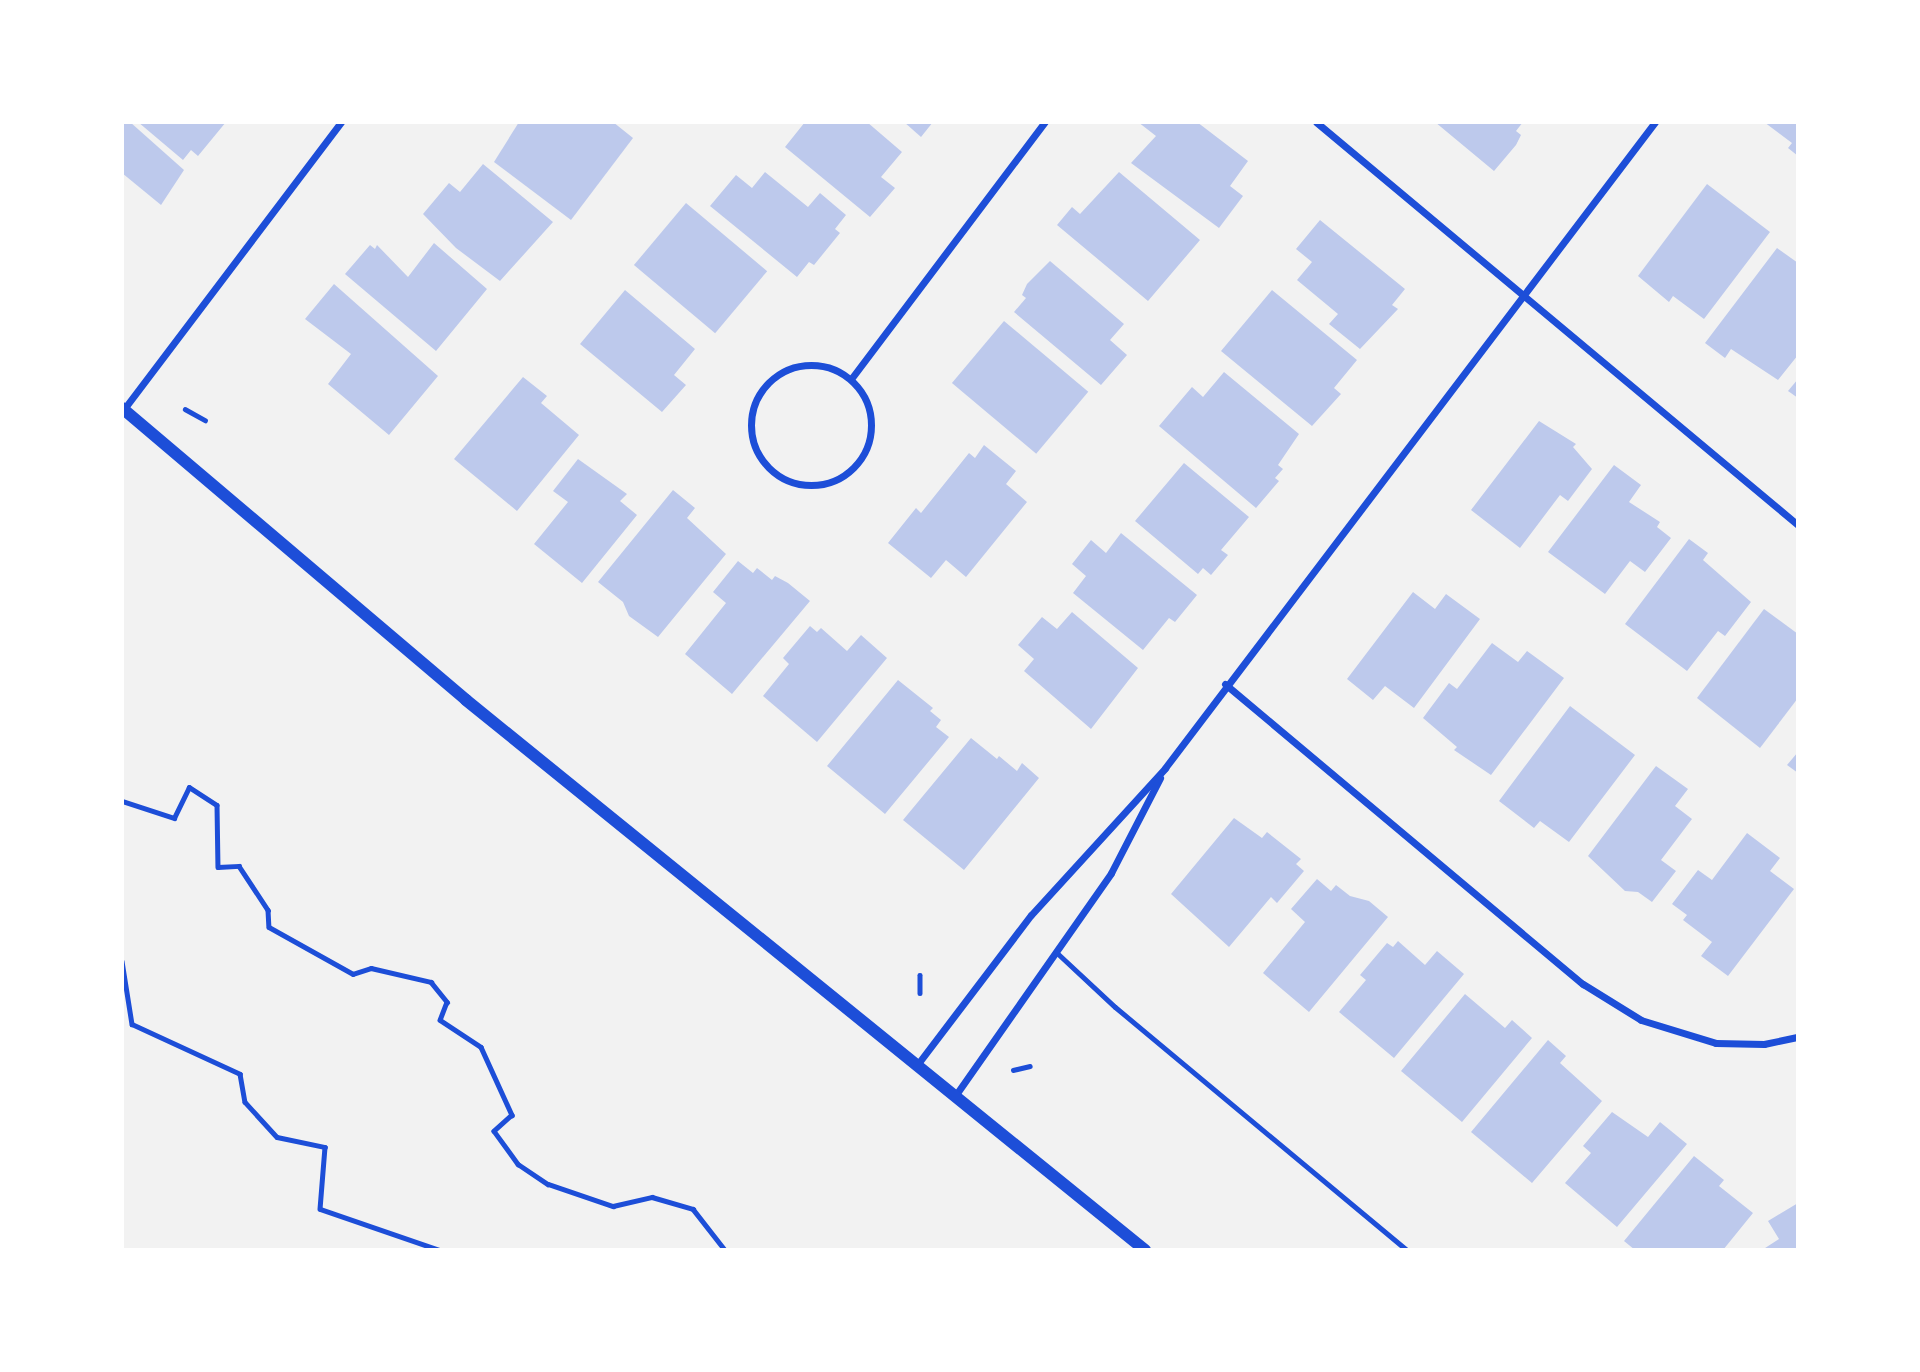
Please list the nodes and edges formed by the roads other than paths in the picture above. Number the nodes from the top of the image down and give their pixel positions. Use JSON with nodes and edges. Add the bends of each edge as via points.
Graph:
{"nodes":[{"id":1,"x":341,"y":122,"type":"edge"},
{"id":2,"x":1045,"y":122,"type":"edge"},
{"id":3,"x":1317,"y":122,"type":"edge"},
{"id":4,"x":1655,"y":122,"type":"edge"},
{"id":5,"x":1520,"y":295,"type":"junction"},
{"id":6,"x":851,"y":379,"type":"junction"},
{"id":7,"x":123,"y":409,"type":"edge"},
{"id":8,"x":1797,"y":525,"type":"edge"},
{"id":9,"x":1225,"y":684,"type":"junction"},
{"id":10,"x":1165,"y":768,"type":"junction"},
{"id":11,"x":1057,"y":953,"type":"junction"},
{"id":12,"x":1797,"y":1037,"type":"edge"},
{"id":13,"x":917,"y":1065,"type":"junction"},
{"id":14,"x":955,"y":1096,"type":"junction"},
{"id":15,"x":1144,"y":1250,"type":"edge"},
{"id":16,"x":1407,"y":1250,"type":"edge"}],
"edges":[{"from":1,"to":7,"type":"street"},
{"from":2,"to":6,"type":"street"},
{"from":3,"to":5,"type":"street"},
{"from":4,"to":5,"type":"street"},
{"from":5,"to":8,"type":"street"},
{"from":5,"to":9,"type":"street"},
{"from":6,"to":6,"type":"street","via":[[814,364],[794,367],[763,389],[754,407],[755,447],[781,477],[820,485],[854,467],[866,451],[871,412]]},
{"from":7,"to":13,"type":"street","via":[[466,700]]},
{"from":9,"to":10,"type":"street"},
{"from":9,"to":12,"type":"street","via":[[1583,984],[1641,1020],[1716,1043],[1764,1044]]},
{"from":10,"to":11,"type":"street","via":[[1111,873]]},
{"from":10,"to":13,"type":"street","via":[[1031,915]]},
{"from":11,"to":14,"type":"street"},
{"from":11,"to":16,"type":"lane","via":[[1115,1007]]},
{"from":13,"to":14,"type":"street"},
{"from":14,"to":15,"type":"street"}]}
